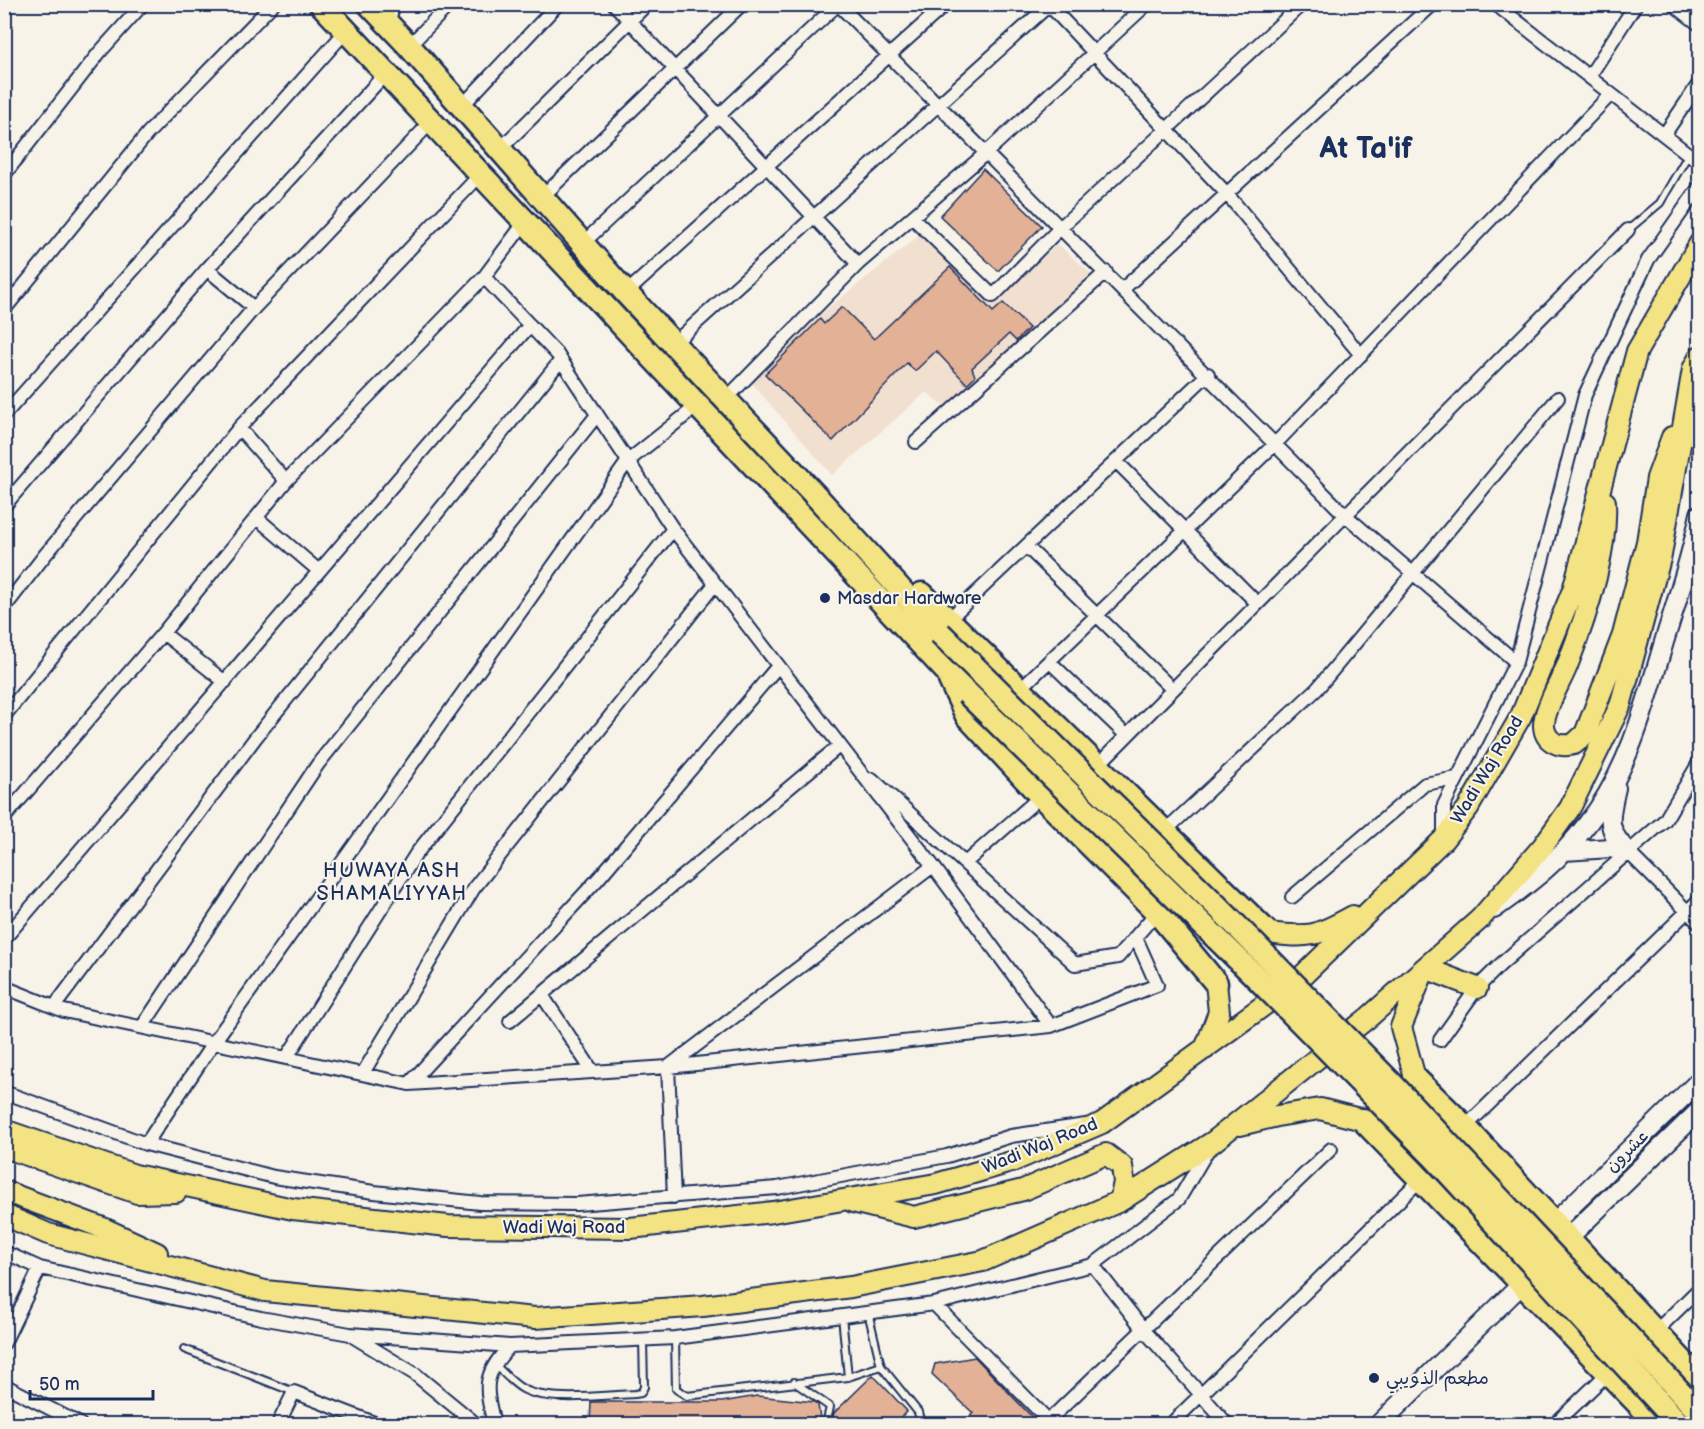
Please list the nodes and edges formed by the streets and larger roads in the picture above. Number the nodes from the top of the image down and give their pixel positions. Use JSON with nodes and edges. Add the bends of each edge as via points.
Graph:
{"nodes":[{"id":1,"x":143,"y":4,"type":"edge"},
{"id":2,"x":273,"y":4,"type":"edge"},
{"id":3,"x":321,"y":4,"type":"edge"},
{"id":4,"x":369,"y":4,"type":"edge"},
{"id":5,"x":450,"y":4,"type":"edge"},
{"id":6,"x":558,"y":4,"type":"edge"},
{"id":7,"x":614,"y":4,"type":"edge"},
{"id":8,"x":647,"y":4,"type":"edge"},
{"id":9,"x":742,"y":4,"type":"edge"},
{"id":10,"x":946,"y":4,"type":"edge"},
{"id":11,"x":1147,"y":4,"type":"edge"},
{"id":12,"x":1302,"y":4,"type":"edge"},
{"id":13,"x":1433,"y":4,"type":"edge"},
{"id":14,"x":1495,"y":4,"type":"edge"},
{"id":15,"x":1636,"y":4,"type":"edge"},
{"id":16,"x":1673,"y":4,"type":"edge"},
{"id":17,"x":1050,"y":5,"type":"edge"},
{"id":18,"x":630,"y":21,"type":"junction"},
{"id":19,"x":1700,"y":25,"type":"edge"},
{"id":20,"x":346,"y":31,"type":"junction"},
{"id":21,"x":409,"y":46,"type":"junction"},
{"id":22,"x":1095,"y":53,"type":"junction"},
{"id":23,"x":889,"y":55,"type":"junction"},
{"id":24,"x":675,"y":69,"type":"junction"},
{"id":25,"x":386,"y":74,"type":"junction"},
{"id":26,"x":1590,"y":77,"type":"junction"},
{"id":27,"x":1700,"y":82,"type":"edge"},
{"id":28,"x":1611,"y":94,"type":"junction"},
{"id":29,"x":938,"y":104,"type":"junction"},
{"id":30,"x":462,"y":106,"type":"junction"},
{"id":31,"x":718,"y":115,"type":"junction"},
{"id":32,"x":431,"y":122,"type":"junction"},
{"id":33,"x":1167,"y":130,"type":"junction"},
{"id":34,"x":1664,"y":135,"type":"junction"},
{"id":35,"x":500,"y":149,"type":"junction"},
{"id":36,"x":986,"y":153,"type":"junction"},
{"id":37,"x":1700,"y":163,"type":"edge"},
{"id":38,"x":766,"y":165,"type":"junction"},
{"id":39,"x":4,"y":175,"type":"edge"},
{"id":40,"x":480,"y":175,"type":"junction"},
{"id":41,"x":1700,"y":186,"type":"edge"},
{"id":42,"x":1227,"y":194,"type":"junction"},
{"id":43,"x":543,"y":197,"type":"junction"},
{"id":44,"x":814,"y":215,"type":"junction"},
{"id":45,"x":912,"y":216,"type":"junction"},
{"id":46,"x":525,"y":222,"type":"junction"},
{"id":47,"x":1061,"y":227,"type":"junction"},
{"id":48,"x":1628,"y":230,"type":"road end"},
{"id":49,"x":583,"y":243,"type":"junction"},
{"id":50,"x":1700,"y":243,"type":"edge"},
{"id":51,"x":858,"y":264,"type":"junction"},
{"id":52,"x":207,"y":269,"type":"junction"},
{"id":53,"x":1106,"y":272,"type":"junction"},
{"id":54,"x":484,"y":277,"type":"junction"},
{"id":55,"x":1123,"y":289,"type":"junction"},
{"id":56,"x":626,"y":293,"type":"junction"},
{"id":57,"x":254,"y":308,"type":"junction"},
{"id":58,"x":4,"y":310,"type":"edge"},
{"id":59,"x":530,"y":325,"type":"junction"},
{"id":60,"x":673,"y":344,"type":"junction"},
{"id":61,"x":1360,"y":356,"type":"junction"},
{"id":62,"x":1700,"y":356,"type":"edge"},
{"id":63,"x":561,"y":360,"type":"junction"},
{"id":64,"x":1208,"y":374,"type":"junction"},
{"id":65,"x":1690,"y":391,"type":"junction"},
{"id":66,"x":1558,"y":398,"type":"dead end"},
{"id":67,"x":726,"y":399,"type":"junction"},
{"id":68,"x":696,"y":405,"type":"junction"},
{"id":69,"x":4,"y":415,"type":"edge"},
{"id":70,"x":597,"y":415,"type":"junction"},
{"id":71,"x":239,"y":428,"type":"junction"},
{"id":72,"x":916,"y":442,"type":"dead end"},
{"id":73,"x":1276,"y":443,"type":"junction"},
{"id":74,"x":628,"y":461,"type":"junction"},
{"id":75,"x":1116,"y":461,"type":"junction"},
{"id":76,"x":1603,"y":478,"type":"junction"},
{"id":77,"x":286,"y":481,"type":"junction"},
{"id":78,"x":4,"y":506,"type":"edge"},
{"id":79,"x":1344,"y":514,"type":"junction"},
{"id":80,"x":1700,"y":514,"type":"edge"},
{"id":81,"x":257,"y":518,"type":"junction"},
{"id":82,"x":672,"y":529,"type":"junction"},
{"id":83,"x":1185,"y":530,"type":"junction"},
{"id":84,"x":1026,"y":546,"type":"junction"},
{"id":85,"x":319,"y":571,"type":"junction"},
{"id":86,"x":1414,"y":574,"type":"junction"},
{"id":87,"x":715,"y":584,"type":"junction"},
{"id":88,"x":1257,"y":603,"type":"junction"},
{"id":89,"x":4,"y":608,"type":"edge"},
{"id":90,"x":1096,"y":616,"type":"junction"},
{"id":91,"x":944,"y":626,"type":"junction"},
{"id":92,"x":163,"y":633,"type":"junction"},
{"id":93,"x":1049,"y":661,"type":"junction"},
{"id":94,"x":1516,"y":662,"type":"junction"},
{"id":95,"x":778,"y":666,"type":"junction"},
{"id":96,"x":945,"y":670,"type":"junction"},
{"id":97,"x":225,"y":682,"type":"junction"},
{"id":98,"x":1020,"y":689,"type":"junction"},
{"id":99,"x":1172,"y":689,"type":"junction"},
{"id":100,"x":4,"y":716,"type":"edge"},
{"id":101,"x":1127,"y":735,"type":"junction"},
{"id":102,"x":842,"y":751,"type":"junction"},
{"id":103,"x":1700,"y":761,"type":"edge"},
{"id":104,"x":1098,"y":765,"type":"junction"},
{"id":105,"x":1619,"y":771,"type":"junction"},
{"id":106,"x":1457,"y":778,"type":"junction"},
{"id":107,"x":1041,"y":796,"type":"junction"},
{"id":108,"x":4,"y":818,"type":"edge"},
{"id":109,"x":1166,"y":830,"type":"junction"},
{"id":110,"x":1444,"y":839,"type":"junction"},
{"id":111,"x":1564,"y":851,"type":"junction"},
{"id":112,"x":1629,"y":853,"type":"junction"},
{"id":113,"x":965,"y":864,"type":"junction"},
{"id":114,"x":933,"y":866,"type":"junction"},
{"id":115,"x":1292,"y":897,"type":"dead end"},
{"id":116,"x":1700,"y":899,"type":"edge"},
{"id":117,"x":1374,"y":905,"type":"junction"},
{"id":118,"x":1687,"y":911,"type":"junction"},
{"id":119,"x":1158,"y":912,"type":"junction"},
{"id":120,"x":1480,"y":919,"type":"junction"},
{"id":121,"x":1700,"y":924,"type":"edge"},
{"id":122,"x":1268,"y":933,"type":"joint"},
{"id":123,"x":1136,"y":938,"type":"junction"},
{"id":124,"x":4,"y":939,"type":"edge"},
{"id":125,"x":1425,"y":968,"type":"junction"},
{"id":126,"x":1216,"y":983,"type":"joint"},
{"id":127,"x":4,"y":987,"type":"edge"},
{"id":128,"x":1477,"y":988,"type":"junction"},
{"id":129,"x":542,"y":995,"type":"junction"},
{"id":130,"x":54,"y":1007,"type":"junction"},
{"id":131,"x":510,"y":1021,"type":"dead end"},
{"id":132,"x":1051,"y":1026,"type":"junction"},
{"id":133,"x":142,"y":1027,"type":"junction"},
{"id":134,"x":1440,"y":1040,"type":"dead end"},
{"id":135,"x":214,"y":1042,"type":"junction"},
{"id":136,"x":1205,"y":1049,"type":"junction"},
{"id":137,"x":287,"y":1057,"type":"junction"},
{"id":138,"x":668,"y":1067,"type":"junction"},
{"id":139,"x":593,"y":1072,"type":"junction"},
{"id":140,"x":363,"y":1073,"type":"junction"},
{"id":141,"x":1415,"y":1078,"type":"joint"},
{"id":142,"x":1700,"y":1080,"type":"edge"},
{"id":143,"x":409,"y":1084,"type":"junction"},
{"id":144,"x":4,"y":1092,"type":"edge"},
{"id":145,"x":1700,"y":1110,"type":"edge"},
{"id":146,"x":1363,"y":1120,"type":"joint"},
{"id":147,"x":1102,"y":1123,"type":"junction"},
{"id":148,"x":1465,"y":1127,"type":"junction"},
{"id":149,"x":1232,"y":1128,"type":"junction"},
{"id":150,"x":4,"y":1130,"type":"edge"},
{"id":151,"x":1213,"y":1142,"type":"junction"},
{"id":152,"x":146,"y":1144,"type":"junction"},
{"id":153,"x":4,"y":1147,"type":"edge"},
{"id":154,"x":1330,"y":1149,"type":"dead end"},
{"id":155,"x":1420,"y":1180,"type":"junction"},
{"id":156,"x":4,"y":1191,"type":"edge"},
{"id":157,"x":209,"y":1191,"type":"junction"},
{"id":158,"x":674,"y":1197,"type":"junction"},
{"id":159,"x":844,"y":1200,"type":"junction"},
{"id":160,"x":1120,"y":1201,"type":"junction"},
{"id":161,"x":4,"y":1215,"type":"edge"},
{"id":162,"x":1561,"y":1230,"type":"junction"},
{"id":163,"x":4,"y":1252,"type":"edge"},
{"id":164,"x":1093,"y":1265,"type":"junction"},
{"id":165,"x":40,"y":1268,"type":"junction"},
{"id":166,"x":202,"y":1275,"type":"junction"},
{"id":167,"x":1521,"y":1285,"type":"junction"},
{"id":168,"x":1700,"y":1288,"type":"edge"},
{"id":169,"x":934,"y":1304,"type":"junction"},
{"id":170,"x":1143,"y":1329,"type":"junction"},
{"id":171,"x":1655,"y":1332,"type":"junction"},
{"id":172,"x":350,"y":1334,"type":"junction"},
{"id":173,"x":4,"y":1343,"type":"edge"},
{"id":174,"x":510,"y":1346,"type":"junction"},
{"id":175,"x":1608,"y":1373,"type":"junction"},
{"id":176,"x":1700,"y":1380,"type":"edge"},
{"id":177,"x":4,"y":1385,"type":"edge"},
{"id":178,"x":1200,"y":1396,"type":"junction"},
{"id":179,"x":1699,"y":1412,"type":"edge"},
{"id":180,"x":1047,"y":1423,"type":"edge"},
{"id":181,"x":80,"y":1425,"type":"edge"},
{"id":182,"x":278,"y":1425,"type":"edge"},
{"id":183,"x":377,"y":1425,"type":"edge"},
{"id":184,"x":476,"y":1425,"type":"edge"},
{"id":185,"x":494,"y":1425,"type":"edge"},
{"id":186,"x":1171,"y":1425,"type":"edge"},
{"id":187,"x":1227,"y":1425,"type":"edge"},
{"id":188,"x":1379,"y":1425,"type":"edge"},
{"id":189,"x":1555,"y":1425,"type":"edge"},
{"id":190,"x":1659,"y":1425,"type":"edge"},
{"id":191,"x":1680,"y":1425,"type":"edge"}],
"edges":[{"from":1,"to":39,"type":"street","via":[[99,53]]},
{"from":2,"to":58,"type":"street","via":[[148,133]]},
{"from":3,"to":20,"type":"highway"},
{"from":4,"to":21,"type":"highway"},
{"from":5,"to":21,"type":"street"},
{"from":6,"to":30,"type":"street"},
{"from":7,"to":18,"type":"street"},
{"from":8,"to":18,"type":"street"},
{"from":9,"to":24,"type":"street"},
{"from":10,"to":23,"type":"street"},
{"from":11,"to":22,"type":"street"},
{"from":12,"to":33,"type":"street"},
{"from":13,"to":42,"type":"street"},
{"from":14,"to":26,"type":"street"},
{"from":15,"to":26,"type":"street"},
{"from":16,"to":19,"type":"street"},
{"from":17,"to":22,"type":"street"},
{"from":17,"to":29,"type":"street"},
{"from":18,"to":24,"type":"street"},
{"from":18,"to":35,"type":"street"},
{"from":20,"to":25,"type":"highway"},
{"from":20,"to":69,"type":"street"},
{"from":21,"to":30,"type":"highway"},
{"from":22,"to":33,"type":"street"},
{"from":22,"to":36,"type":"street"},
{"from":23,"to":29,"type":"street"},
{"from":23,"to":31,"type":"street","via":[[838,4]]},
{"from":23,"to":38,"type":"street"},
{"from":24,"to":31,"type":"street"},
{"from":24,"to":43,"type":"street"},
{"from":25,"to":32,"type":"highway"},
{"from":25,"to":52,"type":"street"},
{"from":26,"to":28,"type":"street"},
{"from":27,"to":34,"type":"street"},
{"from":28,"to":34,"type":"street"},
{"from":28,"to":61,"type":"street"},
{"from":29,"to":36,"type":"street"},
{"from":29,"to":44,"type":"street"},
{"from":30,"to":35,"type":"highway"},
{"from":31,"to":38,"type":"street"},
{"from":31,"to":49,"type":"street"},
{"from":32,"to":40,"type":"highway"},
{"from":32,"to":57,"type":"street"},
{"from":33,"to":42,"type":"street"},
{"from":33,"to":47,"type":"street"},
{"from":34,"to":37,"type":"street"},
{"from":35,"to":43,"type":"highway"},
{"from":36,"to":45,"type":"street"},
{"from":36,"to":47,"type":"street"},
{"from":38,"to":44,"type":"street"},
{"from":38,"to":56,"type":"street"},
{"from":40,"to":46,"type":"highway"},
{"from":40,"to":71,"type":"street"},
{"from":41,"to":94,"type":"street","via":[[1648,260],[1585,395]]},
{"from":42,"to":55,"type":"street"},
{"from":42,"to":61,"type":"street"},
{"from":43,"to":49,"type":"highway"},
{"from":44,"to":51,"type":"street"},
{"from":44,"to":60,"type":"street"},
{"from":45,"to":47,"type":"street","via":[[993,296]]},
{"from":45,"to":51,"type":"street"},
{"from":46,"to":54,"type":"street"},
{"from":46,"to":68,"type":"highway"},
{"from":47,"to":53,"type":"street"},
{"from":48,"to":79,"type":"street"},
{"from":49,"to":56,"type":"highway"},
{"from":50,"to":76,"type":"main road","name":"Wadi Waj Road","via":[[1637,351]]},
{"from":51,"to":67,"type":"street"},
{"from":52,"to":57,"type":"street"},
{"from":52,"to":78,"type":"street"},
{"from":53,"to":55,"type":"street"},
{"from":53,"to":72,"type":"street"},
{"from":54,"to":59,"type":"street"},
{"from":54,"to":77,"type":"street"},
{"from":55,"to":64,"type":"street"},
{"from":56,"to":60,"type":"highway"},
{"from":57,"to":89,"type":"street"},
{"from":59,"to":63,"type":"street"},
{"from":59,"to":85,"type":"street"},
{"from":60,"to":67,"type":"highway"},
{"from":61,"to":73,"type":"street"},
{"from":62,"to":65,"type":"main road"},
{"from":63,"to":70,"type":"street"},
{"from":63,"to":130,"type":"street","via":[[256,737]]},
{"from":64,"to":73,"type":"street"},
{"from":64,"to":75,"type":"street"},
{"from":65,"to":76,"type":"main road","via":[[1658,478],[1647,542],[1623,635],[1585,734],[1574,744],[1559,745],[1547,736],[1544,722],[1568,664],[1594,580],[1606,519]]},
{"from":65,"to":120,"type":"main road","via":[[1661,555],[1620,706],[1570,808]]},
{"from":66,"to":86,"type":"street"},
{"from":67,"to":91,"type":"highway"},
{"from":68,"to":74,"type":"street"},
{"from":68,"to":96,"type":"highway"},
{"from":70,"to":74,"type":"street"},
{"from":70,"to":133,"type":"street","via":[[318,764]]},
{"from":71,"to":77,"type":"street"},
{"from":71,"to":100,"type":"street"},
{"from":73,"to":79,"type":"street"},
{"from":73,"to":83,"type":"street"},
{"from":74,"to":82,"type":"street"},
{"from":74,"to":135,"type":"street"},
{"from":75,"to":83,"type":"street"},
{"from":75,"to":84,"type":"street"},
{"from":76,"to":110,"type":"main road","name":"Wadi Waj Road","via":[[1573,590],[1521,716],[1468,808]]},
{"from":77,"to":81,"type":"street"},
{"from":79,"to":86,"type":"street"},
{"from":79,"to":88,"type":"street"},
{"from":80,"to":105,"type":"street","via":[[1693,550],[1643,713]]},
{"from":81,"to":85,"type":"street"},
{"from":81,"to":92,"type":"street"},
{"from":82,"to":87,"type":"street"},
{"from":82,"to":137,"type":"street","via":[[416,854]]},
{"from":83,"to":88,"type":"street"},
{"from":83,"to":90,"type":"street"},
{"from":84,"to":90,"type":"street"},
{"from":84,"to":91,"type":"street"},
{"from":85,"to":97,"type":"street"},
{"from":86,"to":94,"type":"street"},
{"from":86,"to":109,"type":"street","via":[[1317,689]]},
{"from":87,"to":95,"type":"street"},
{"from":87,"to":140,"type":"street","via":[[474,888]]},
{"from":88,"to":99,"type":"street"},
{"from":90,"to":93,"type":"street"},
{"from":90,"to":99,"type":"street"},
{"from":91,"to":98,"type":"highway"},
{"from":91,"to":179,"type":"highway","bridge":true,"via":[[1392,1084]]},
{"from":92,"to":97,"type":"street"},
{"from":92,"to":108,"type":"street"},
{"from":93,"to":98,"type":"street"},
{"from":93,"to":101,"type":"street"},
{"from":94,"to":106,"type":"street"},
{"from":95,"to":102,"type":"street"},
{"from":95,"to":143,"type":"street","via":[[598,879]]},
{"from":96,"to":107,"type":"highway","via":[[968,716]]},
{"from":96,"to":191,"type":"highway","bridge":true,"via":[[1435,1158]]},
{"from":97,"to":124,"type":"street"},
{"from":98,"to":104,"type":"highway"},
{"from":99,"to":101,"type":"street"},
{"from":101,"to":104,"type":"street"},
{"from":102,"to":113,"type":"street"},
{"from":102,"to":114,"type":"street"},
{"from":102,"to":129,"type":"street"},
{"from":103,"to":112,"type":"street","via":[[1665,820]]},
{"from":104,"to":109,"type":"highway"},
{"from":105,"to":111,"type":"street","via":[[1589,822]]},
{"from":105,"to":112,"type":"street","via":[[1609,821],[1615,838]]},
{"from":106,"to":110,"type":"street","via":[[1444,805]]},
{"from":106,"to":115,"type":"street","via":[[1425,784]]},
{"from":107,"to":113,"type":"street"},
{"from":107,"to":119,"type":"highway"},
{"from":109,"to":122,"type":"highway"},
{"from":110,"to":117,"type":"main road","name":"Wadi Waj Road"},
{"from":111,"to":112,"type":"street","via":[[1611,848]]},
{"from":111,"to":120,"type":"street","via":[[1546,872]]},
{"from":112,"to":118,"type":"street"},
{"from":112,"to":128,"type":"street"},
{"from":113,"to":123,"type":"street","via":[[1076,964],[1118,957]]},
{"from":114,"to":132,"type":"street"},
{"from":114,"to":138,"type":"street"},
{"from":116,"to":118,"type":"street"},
{"from":117,"to":122,"type":"main road","via":[[1326,931],[1303,937]]},
{"from":117,"to":136,"type":"main road","name":"Wadi Waj Road","via":[[1296,982]]},
{"from":118,"to":121,"type":"street"},
{"from":118,"to":148,"type":"street"},
{"from":119,"to":123,"type":"street"},
{"from":119,"to":126,"type":"highway"},
{"from":120,"to":125,"type":"main road"},
{"from":123,"to":132,"type":"street","via":[[1157,985]]},
{"from":125,"to":128,"type":"main road"},
{"from":125,"to":141,"type":"main road","via":[[1401,1027]]},
{"from":125,"to":149,"type":"main road"},
{"from":126,"to":136,"type":"main road","via":[[1219,1012]]},
{"from":127,"to":130,"type":"street"},
{"from":128,"to":134,"type":"street"},
{"from":129,"to":131,"type":"street"},
{"from":129,"to":139,"type":"street"},
{"from":130,"to":133,"type":"street"},
{"from":132,"to":138,"type":"street"},
{"from":133,"to":135,"type":"street"},
{"from":135,"to":137,"type":"street"},
{"from":135,"to":152,"type":"street"},
{"from":136,"to":147,"type":"main road","name":"Wadi Waj Road"},
{"from":137,"to":140,"type":"street"},
{"from":138,"to":139,"type":"street"},
{"from":138,"to":158,"type":"street"},
{"from":139,"to":143,"type":"street"},
{"from":140,"to":143,"type":"street"},
{"from":141,"to":148,"type":"highway"},
{"from":142,"to":162,"type":"street","name":"عشرون"},
{"from":144,"to":152,"type":"street"},
{"from":145,"to":162,"type":"street","name":"عشرون"},
{"from":146,"to":149,"type":"main road","via":[[1320,1109]]},
{"from":146,"to":155,"type":"highway"},
{"from":147,"to":158,"type":"street","via":[[1011,1136],[883,1170],[777,1188]]},
{"from":147,"to":159,"type":"main road","name":"Wadi Waj Road","via":[[1011,1161],[957,1178]]},
{"from":148,"to":162,"type":"highway"},
{"from":149,"to":151,"type":"main road"},
{"from":150,"to":157,"type":"main road","name":"Wadi Waj Road","via":[[135,1175]]},
{"from":151,"to":160,"type":"main road"},
{"from":151,"to":164,"type":"street","via":[[1179,1199]]},
{"from":152,"to":158,"type":"street","via":[[274,1177],[410,1196],[480,1203],[578,1204]]},
{"from":153,"to":157,"type":"main road","via":[[137,1193]]},
{"from":154,"to":170,"type":"street"},
{"from":155,"to":167,"type":"highway"},
{"from":155,"to":178,"type":"street"},
{"from":156,"to":166,"type":"main road","via":[[103,1228]]},
{"from":157,"to":159,"type":"main road","name":"Wadi Waj Road","via":[[293,1209],[448,1226],[630,1228]]},
{"from":159,"to":160,"type":"main road","via":[[914,1217],[1023,1190],[1106,1154],[1122,1166],[1125,1182]]},
{"from":160,"to":166,"type":"main road","via":[[983,1261],[851,1287],[703,1306],[535,1318],[265,1291]]},
{"from":161,"to":166,"type":"main road","via":[[48,1234]]},
{"from":162,"to":171,"type":"highway"},
{"from":163,"to":165,"type":"street"},
{"from":164,"to":169,"type":"street"},
{"from":164,"to":170,"type":"street"},
{"from":165,"to":172,"type":"street"},
{"from":165,"to":173,"type":"street"},
{"from":167,"to":175,"type":"highway"},
{"from":167,"to":188,"type":"street"},
{"from":168,"to":171,"type":"street"},
{"from":169,"to":174,"type":"street","via":[[675,1338]]},
{"from":169,"to":180,"type":"street"},
{"from":170,"to":178,"type":"street"},
{"from":170,"to":180,"type":"street"},
{"from":171,"to":176,"type":"highway"},
{"from":172,"to":174,"type":"street"},
{"from":172,"to":184,"type":"street","via":[[415,1374]]},
{"from":174,"to":185,"type":"street","via":[[494,1363],[489,1377],[488,1397]]},
{"from":175,"to":189,"type":"street"},
{"from":175,"to":190,"type":"highway"},
{"from":177,"to":181,"type":"street"},
{"from":178,"to":186,"type":"street"},
{"from":178,"to":187,"type":"street"},
{"from":182,"to":183,"type":"street","via":[[294,1392]]}]}
